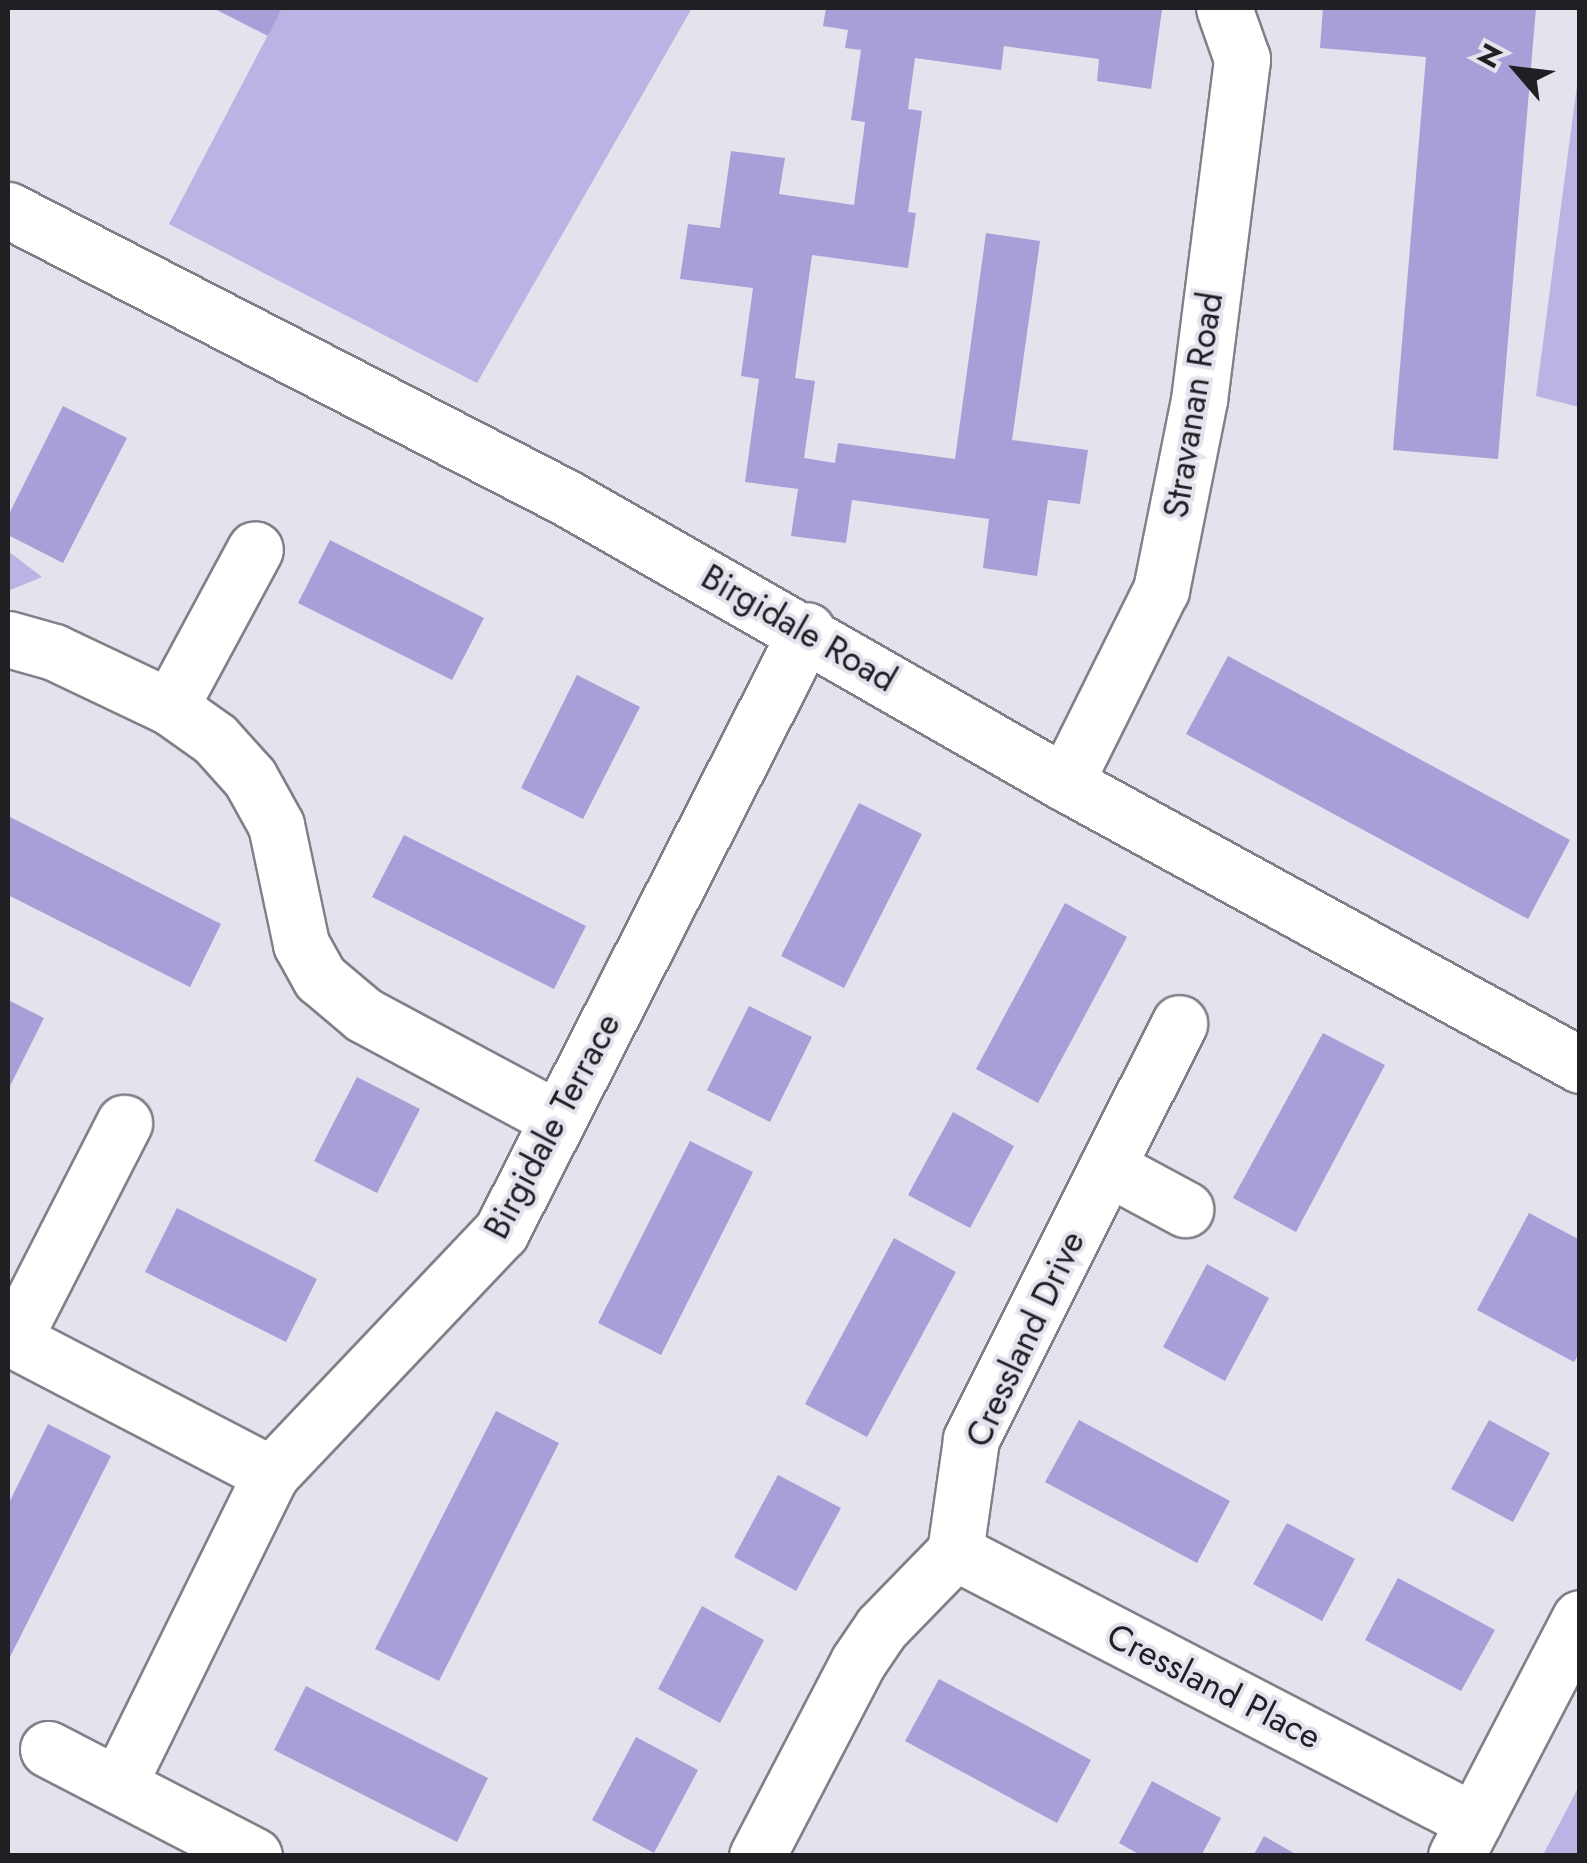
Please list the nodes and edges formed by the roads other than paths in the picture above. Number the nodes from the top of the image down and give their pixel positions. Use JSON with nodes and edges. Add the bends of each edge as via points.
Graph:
{"nodes":[{"id":1,"x":1224,"y":8,"type":"edge"},
{"id":2,"x":8,"y":210,"type":"edge"},
{"id":3,"x":255,"y":549,"type":"dead end"},
{"id":4,"x":807,"y":630,"type":"junction"},
{"id":5,"x":8,"y":639,"type":"edge"},
{"id":6,"x":170,"y":707,"type":"junction"},
{"id":7,"x":1065,"y":783,"type":"junction"},
{"id":8,"x":1179,"y":1023,"type":"dead end"},
{"id":9,"x":1580,"y":1065,"type":"edge"},
{"id":10,"x":558,"y":1120,"type":"junction"},
{"id":11,"x":124,"y":1123,"type":"dead end"},
{"id":12,"x":1107,"y":1167,"type":"junction"},
{"id":13,"x":1185,"y":1209,"type":"dead end"},
{"id":14,"x":10,"y":1339,"type":"edge"},
{"id":15,"x":271,"y":1474,"type":"junction"},
{"id":16,"x":954,"y":1552,"type":"junction"},
{"id":17,"x":1580,"y":1618,"type":"edge"},
{"id":18,"x":48,"y":1749,"type":"dead end"},
{"id":19,"x":118,"y":1785,"type":"junction"},
{"id":20,"x":1465,"y":1838,"type":"edge"},
{"id":21,"x":254,"y":1856,"type":"edge"},
{"id":22,"x":756,"y":1856,"type":"edge"}],
"edges":[{"from":1,"to":7,"type":"street","name":"Stravanan Road","via":[[1242,59],[1199,400],[1164,571]]},
{"from":2,"to":4,"type":"street","name":"Birgidale Road","via":[[326,369]]},
{"from":3,"to":6,"type":"street"},
{"from":4,"to":7,"type":"street","name":"Birgidale Road"},
{"from":4,"to":10,"type":"street","name":"Birgidale Terrace"},
{"from":5,"to":6,"type":"street","via":[[54,652]]},
{"from":6,"to":10,"type":"street","via":[[215,739],[250,778],[276,825],[301,944],[320,978],[364,1014]]},
{"from":7,"to":9,"type":"street","name":"Birgidale Road"},
{"from":8,"to":12,"type":"street","name":"Cressland Drive"},
{"from":10,"to":15,"type":"street","name":"Birgidale Terrace","via":[[502,1232],[477,1263]]},
{"from":11,"to":14,"type":"street"},
{"from":12,"to":13,"type":"street"},
{"from":12,"to":16,"type":"street","name":"Cressland Drive","via":[[971,1439]]},
{"from":14,"to":15,"type":"street"},
{"from":15,"to":19,"type":"street","name":"Birgidale Terrace"},
{"from":16,"to":20,"type":"street","name":"Cressland Place"},
{"from":16,"to":22,"type":"street","via":[[858,1662]]},
{"from":17,"to":20,"type":"street"},
{"from":18,"to":19,"type":"street"},
{"from":19,"to":21,"type":"street"}]}
